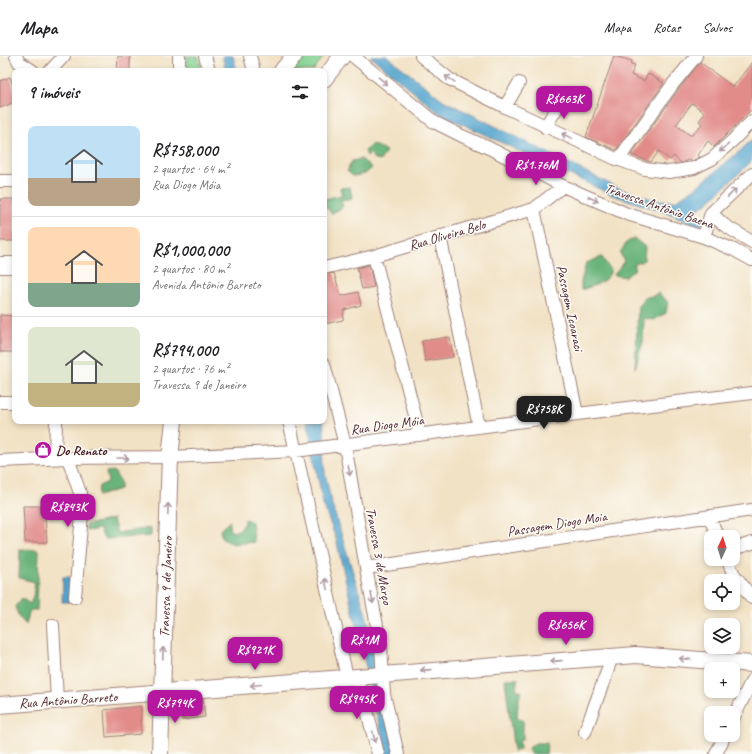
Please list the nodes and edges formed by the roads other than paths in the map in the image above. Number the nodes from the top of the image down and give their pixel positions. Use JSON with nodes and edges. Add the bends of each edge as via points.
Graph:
{"nodes":[{"id":1,"x":16,"y":56,"type":"edge"},
{"id":2,"x":64,"y":56,"type":"edge"},
{"id":3,"x":179,"y":56,"type":"edge"},
{"id":4,"x":205,"y":56,"type":"edge"},
{"id":5,"x":250,"y":56,"type":"edge"},
{"id":6,"x":294,"y":56,"type":"edge"},
{"id":7,"x":342,"y":56,"type":"edge"},
{"id":8,"x":353,"y":56,"type":"edge"},
{"id":9,"x":421,"y":56,"type":"edge"},
{"id":10,"x":696,"y":56,"type":"edge"},
{"id":11,"x":28,"y":68,"type":"edge"},
{"id":12,"x":53,"y":68,"type":"edge"},
{"id":13,"x":179,"y":68,"type":"edge"},
{"id":14,"x":208,"y":68,"type":"edge"},
{"id":15,"x":253,"y":68,"type":"edge"},
{"id":16,"x":284,"y":68,"type":"edge"},
{"id":17,"x":327,"y":75,"type":"edge"},
{"id":18,"x":519,"y":83,"type":"dead end"},
{"id":19,"x":562,"y":100,"type":"dead end"},
{"id":20,"x":505,"y":107,"type":"junction"},
{"id":21,"x":752,"y":121,"type":"edge"},
{"id":22,"x":545,"y":126,"type":"junction"},
{"id":23,"x":618,"y":160,"type":"junction"},
{"id":24,"x":752,"y":174,"type":"edge"},
{"id":25,"x":0,"y":181,"type":"edge"},
{"id":26,"x":12,"y":181,"type":"edge"},
{"id":27,"x":563,"y":186,"type":"junction"},
{"id":28,"x":534,"y":209,"type":"junction"},
{"id":29,"x":711,"y":213,"type":"junction"},
{"id":30,"x":440,"y":236,"type":"junction"},
{"id":31,"x":704,"y":237,"type":"junction"},
{"id":32,"x":748,"y":240,"type":"edge"},
{"id":33,"x":734,"y":250,"type":"junction"},
{"id":34,"x":374,"y":256,"type":"junction"},
{"id":35,"x":752,"y":260,"type":"edge"},
{"id":36,"x":0,"y":265,"type":"edge"},
{"id":37,"x":12,"y":265,"type":"edge"},
{"id":38,"x":327,"y":267,"type":"edge"},
{"id":39,"x":327,"y":380,"type":"edge"},
{"id":40,"x":752,"y":393,"type":"edge"},
{"id":41,"x":0,"y":402,"type":"edge"},
{"id":42,"x":12,"y":402,"type":"edge"},
{"id":43,"x":577,"y":414,"type":"junction"},
{"id":44,"x":56,"y":424,"type":"edge"},
{"id":45,"x":174,"y":424,"type":"edge"},
{"id":46,"x":290,"y":424,"type":"edge"},
{"id":47,"x":479,"y":427,"type":"junction"},
{"id":48,"x":420,"y":435,"type":"junction"},
{"id":49,"x":339,"y":446,"type":"junction"},
{"id":50,"x":298,"y":451,"type":"junction"},
{"id":51,"x":170,"y":457,"type":"junction"},
{"id":52,"x":55,"y":458,"type":"junction"},
{"id":53,"x":68,"y":458,"type":"junction"},
{"id":54,"x":0,"y":461,"type":"edge"},
{"id":55,"x":752,"y":510,"type":"edge"},
{"id":56,"x":709,"y":516,"type":"junction"},
{"id":57,"x":715,"y":530,"type":"edge"},
{"id":58,"x":752,"y":543,"type":"edge"},
{"id":59,"x":740,"y":547,"type":"edge"},
{"id":60,"x":730,"y":566,"type":"edge"},
{"id":61,"x":366,"y":568,"type":"junction"},
{"id":62,"x":75,"y":597,"type":"dead end"},
{"id":63,"x":752,"y":598,"type":"edge"},
{"id":64,"x":53,"y":625,"type":"dead end"},
{"id":65,"x":611,"y":657,"type":"junction"},
{"id":66,"x":752,"y":664,"type":"edge"},
{"id":67,"x":382,"y":674,"type":"junction"},
{"id":68,"x":349,"y":677,"type":"junction"},
{"id":69,"x":752,"y":680,"type":"edge"},
{"id":70,"x":162,"y":692,"type":"junction"},
{"id":71,"x":57,"y":700,"type":"junction"},
{"id":72,"x":0,"y":705,"type":"edge"},
{"id":73,"x":752,"y":705,"type":"edge"},
{"id":74,"x":740,"y":706,"type":"edge"},
{"id":75,"x":740,"y":713,"type":"edge"},
{"id":76,"x":585,"y":732,"type":"dead end"},
{"id":77,"x":722,"y":742,"type":"edge"},
{"id":78,"x":160,"y":754,"type":"edge"},
{"id":79,"x":378,"y":754,"type":"edge"},
{"id":80,"x":398,"y":754,"type":"edge"},
{"id":81,"x":716,"y":754,"type":"edge"}],
"edges":[{"from":1,"to":11,"type":"street","via":[[19,62]]},
{"from":2,"to":12,"type":"street"},
{"from":3,"to":13,"type":"street"},
{"from":4,"to":14,"type":"street"},
{"from":5,"to":15,"type":"street"},
{"from":6,"to":16,"type":"main road"},
{"from":7,"to":17,"type":"main road"},
{"from":8,"to":27,"type":"street","name":"Travessa Antônio Baena","one_way":true,"via":[[434,122]]},
{"from":20,"to":9,"type":"street","one_way":true,"via":[[449,79]]},
{"from":10,"to":23,"type":"street"},
{"from":18,"to":20,"type":"street"},
{"from":19,"to":22,"type":"street"},
{"from":20,"to":22,"type":"street"},
{"from":21,"to":23,"type":"street","one_way":true,"via":[[712,159],[694,168],[669,172],[645,169]]},
{"from":23,"to":22,"type":"street","one_way":true},
{"from":29,"to":24,"type":"street","one_way":true},
{"from":25,"to":26,"type":"street"},
{"from":27,"to":28,"type":"street","name":"Rua Oliveira Belo"},
{"from":27,"to":31,"type":"street","name":"Travessa Antônio Baena","one_way":true,"via":[[627,214]]},
{"from":28,"to":30,"type":"street","name":"Rua Oliveira Belo"},
{"from":28,"to":43,"type":"street","name":"Passagem Icoaraci"},
{"from":29,"to":31,"type":"street"},
{"from":29,"to":32,"type":"street","name":"Travessa Antônio Baena","via":[[724,225]]},
{"from":30,"to":34,"type":"street","name":"Rua Oliveira Belo"},
{"from":30,"to":47,"type":"street"},
{"from":31,"to":33,"type":"street","name":"Travessa Antônio Baena"},
{"from":32,"to":33,"type":"street"},
{"from":33,"to":35,"type":"street","name":"Travessa Antônio Baena"},
{"from":34,"to":38,"type":"street","name":"Rua Oliveira Belo"},
{"from":34,"to":48,"type":"street"},
{"from":36,"to":37,"type":"main road"},
{"from":39,"to":49,"type":"street","name":"Travessa 3 de Março"},
{"from":40,"to":43,"type":"street","name":"Rua Diogo Móia"},
{"from":41,"to":42,"type":"street"},
{"from":43,"to":47,"type":"street","name":"Rua Diogo Móia"},
{"from":44,"to":52,"type":"street"},
{"from":45,"to":51,"type":"main road","name":"Travessa 9 de Janeiro"},
{"from":46,"to":50,"type":"street"},
{"from":47,"to":48,"type":"street","name":"Rua Diogo Móia"},
{"from":48,"to":49,"type":"street","name":"Rua Diogo Móia"},
{"from":49,"to":50,"type":"street","name":"Rua Diogo Móia"},
{"from":49,"to":61,"type":"street","name":"Travessa 3 de Março","one_way":true},
{"from":50,"to":51,"type":"street","name":"Rua Diogo Móia"},
{"from":68,"to":50,"type":"street","one_way":true},
{"from":53,"to":51,"type":"street","name":"Rua Diogo Móia","one_way":true},
{"from":70,"to":51,"type":"main road","name":"Travessa 9 de Janeiro","one_way":true},
{"from":52,"to":53,"type":"street","name":"Rua Diogo Móia"},
{"from":52,"to":54,"type":"street","name":"Rua Diogo Móia"},
{"from":53,"to":62,"type":"street","via":[[80,493],[82,514]]},
{"from":55,"to":56,"type":"street","name":"Passagem Diogo Moia"},
{"from":56,"to":57,"type":"street"},
{"from":56,"to":61,"type":"street","name":"Passagem Diogo Moia"},
{"from":58,"to":59,"type":"street"},
{"from":60,"to":63,"type":"street"},
{"from":61,"to":67,"type":"street","name":"Travessa 3 de Março","one_way":true,"via":[[381,647]]},
{"from":64,"to":71,"type":"street"},
{"from":66,"to":65,"type":"main road","name":"Rua Antônio Barreto","one_way":true,"via":[[636,655]]},
{"from":65,"to":67,"type":"main road","name":"Rua Antônio Barreto","one_way":true},
{"from":65,"to":76,"type":"street"},
{"from":67,"to":68,"type":"main road","name":"Rua Antônio Barreto"},
{"from":67,"to":80,"type":"street","name":"Travessa 3 de Março"},
{"from":68,"to":70,"type":"main road","name":"Rua Antônio Barreto","one_way":true},
{"from":68,"to":79,"type":"street","one_way":true,"via":[[362,691]]},
{"from":69,"to":74,"type":"street"},
{"from":70,"to":71,"type":"main road","name":"Rua Antônio Barreto"},
{"from":70,"to":78,"type":"main road","name":"Travessa 9 de Janeiro"},
{"from":71,"to":72,"type":"main road","name":"Rua Antônio Barreto"},
{"from":73,"to":75,"type":"street"},
{"from":77,"to":81,"type":"street"}]}
